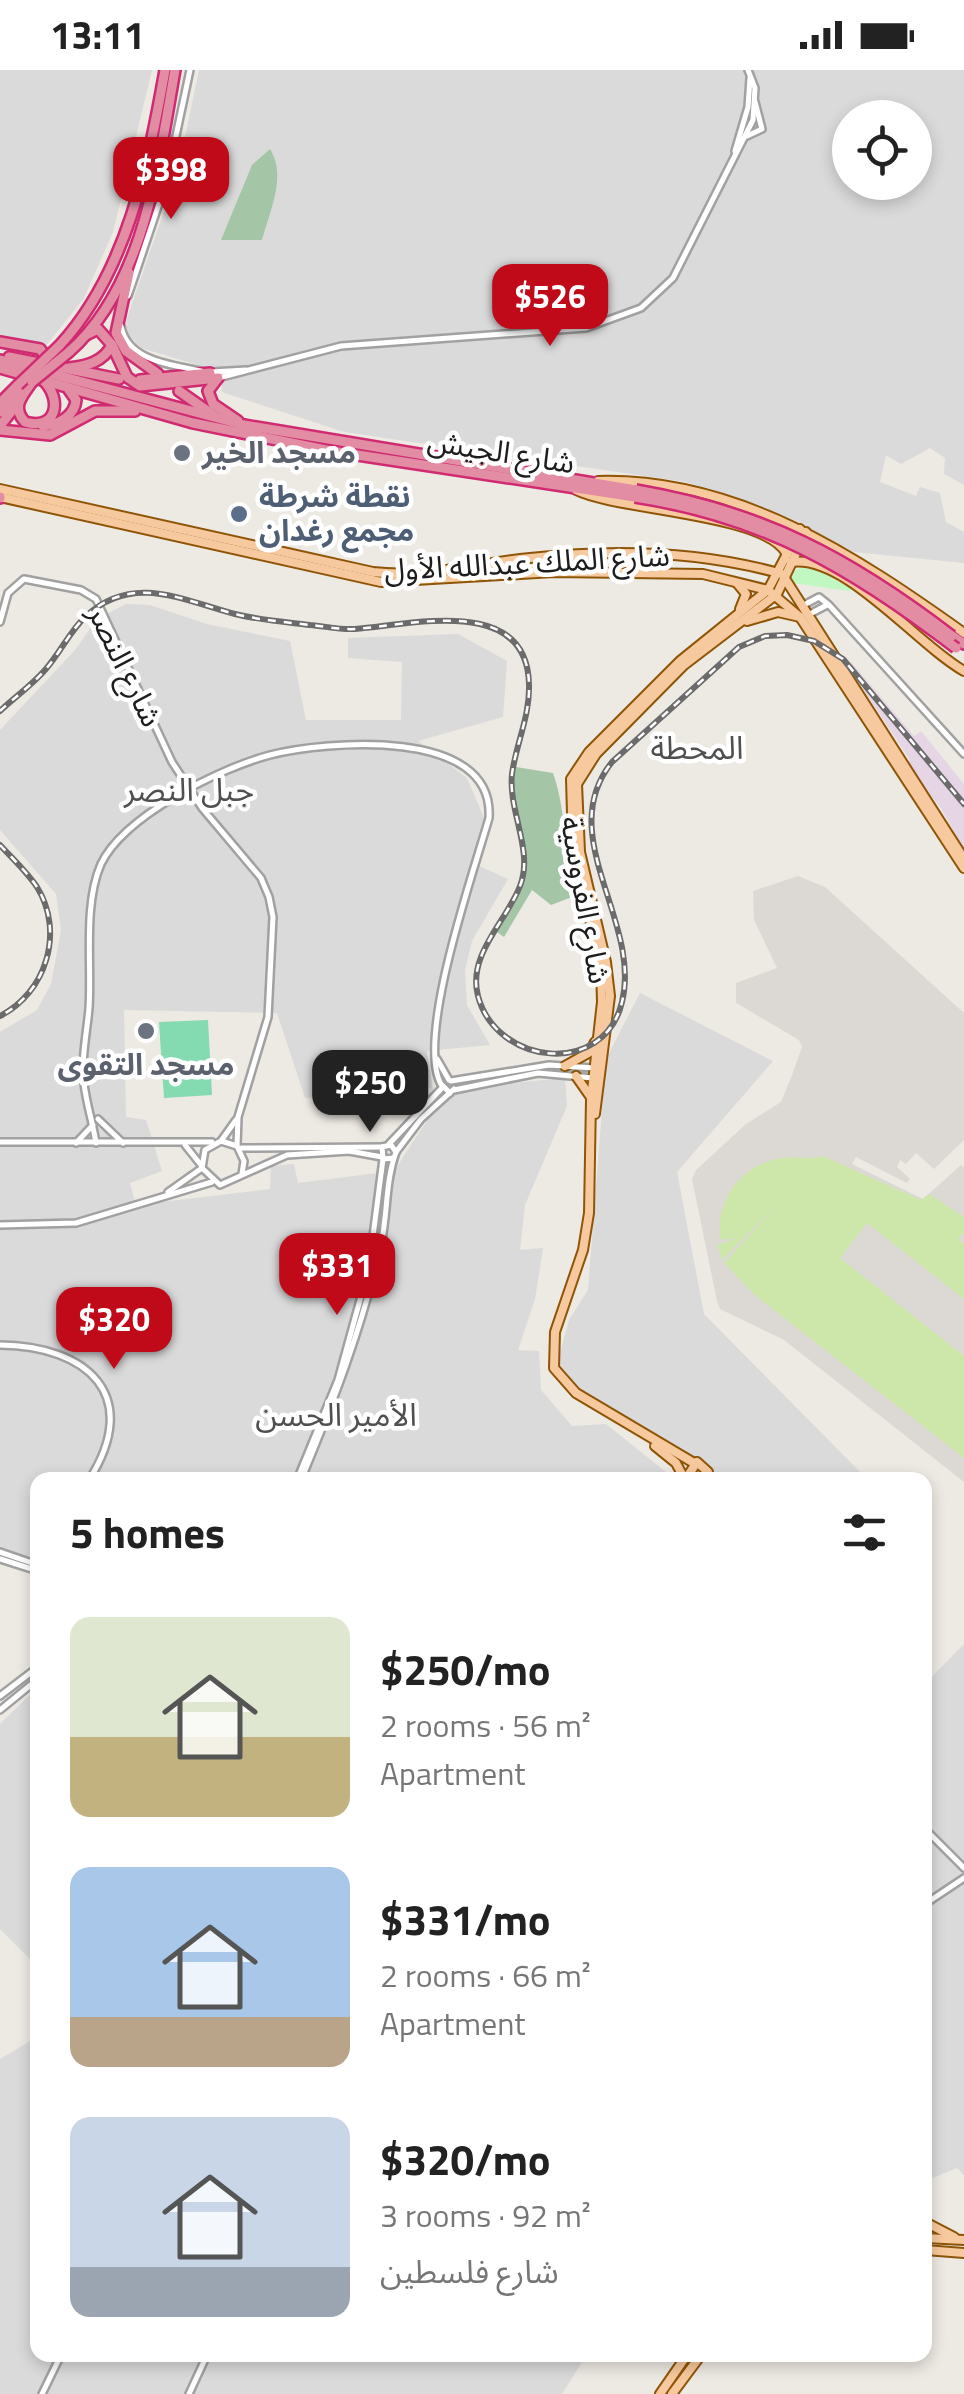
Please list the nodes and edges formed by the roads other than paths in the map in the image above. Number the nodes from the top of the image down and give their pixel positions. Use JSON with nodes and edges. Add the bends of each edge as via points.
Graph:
{"nodes":[{"id":1,"x":165,"y":70,"type":"edge"},
{"id":2,"x":175,"y":70,"type":"edge"},
{"id":3,"x":190,"y":70,"type":"edge"},
{"id":4,"x":748,"y":70,"type":"edge"},
{"id":5,"x":750,"y":78,"type":"junction"},
{"id":6,"x":754,"y":100,"type":"junction"},
{"id":7,"x":745,"y":137,"type":"junction"},
{"id":8,"x":736,"y":151,"type":"junction"},
{"id":9,"x":138,"y":236,"type":"junction"},
{"id":10,"x":86,"y":336,"type":"junction"},
{"id":11,"x":0,"y":342,"type":"edge"},
{"id":12,"x":112,"y":345,"type":"junction"},
{"id":13,"x":65,"y":348,"type":"junction"},
{"id":14,"x":46,"y":357,"type":"junction"},
{"id":15,"x":0,"y":358,"type":"edge"},
{"id":16,"x":171,"y":365,"type":"junction"},
{"id":17,"x":0,"y":368,"type":"edge"},
{"id":18,"x":57,"y":368,"type":"junction"},
{"id":19,"x":162,"y":376,"type":"junction"},
{"id":20,"x":218,"y":376,"type":"junction"},
{"id":21,"x":119,"y":379,"type":"dead end"},
{"id":22,"x":140,"y":380,"type":"dead end"},
{"id":23,"x":38,"y":382,"type":"junction"},
{"id":24,"x":20,"y":387,"type":"junction"},
{"id":25,"x":67,"y":388,"type":"junction"},
{"id":26,"x":179,"y":391,"type":"dead end"},
{"id":27,"x":3,"y":398,"type":"edge"},
{"id":28,"x":15,"y":406,"type":"junction"},
{"id":29,"x":0,"y":412,"type":"edge"},
{"id":30,"x":150,"y":412,"type":"junction"},
{"id":31,"x":223,"y":421,"type":"junction"},
{"id":32,"x":29,"y":423,"type":"junction"},
{"id":33,"x":244,"y":425,"type":"junction"},
{"id":34,"x":0,"y":428,"type":"edge"},
{"id":35,"x":634,"y":486,"type":"junction"},
{"id":36,"x":572,"y":488,"type":"junction"},
{"id":37,"x":0,"y":489,"type":"edge"},
{"id":38,"x":0,"y":498,"type":"edge"},
{"id":39,"x":803,"y":530,"type":"junction"},
{"id":40,"x":789,"y":558,"type":"junction"},
{"id":41,"x":780,"y":574,"type":"junction"},
{"id":42,"x":432,"y":577,"type":"junction"},
{"id":43,"x":733,"y":580,"type":"junction"},
{"id":44,"x":772,"y":592,"type":"junction"},
{"id":45,"x":829,"y":605,"type":"junction"},
{"id":46,"x":802,"y":606,"type":"junction"},
{"id":47,"x":734,"y":616,"type":"junction"},
{"id":48,"x":804,"y":616,"type":"junction"},
{"id":49,"x":0,"y":622,"type":"edge"},
{"id":50,"x":733,"y":626,"type":"junction"},
{"id":51,"x":964,"y":633,"type":"edge"},
{"id":52,"x":961,"y":648,"type":"edge"},
{"id":53,"x":964,"y":671,"type":"edge"},
{"id":54,"x":964,"y":754,"type":"edge"},
{"id":55,"x":189,"y":790,"type":"junction"},
{"id":56,"x":964,"y":859,"type":"edge"},
{"id":57,"x":964,"y":868,"type":"edge"},
{"id":58,"x":604,"y":1028,"type":"junction"},
{"id":59,"x":435,"y":1057,"type":"junction"},
{"id":60,"x":565,"y":1066,"type":"junction"},
{"id":61,"x":598,"y":1074,"type":"junction"},
{"id":62,"x":576,"y":1076,"type":"junction"},
{"id":63,"x":482,"y":1079,"type":"junction"},
{"id":64,"x":450,"y":1080,"type":"junction"},
{"id":65,"x":442,"y":1087,"type":"junction"},
{"id":66,"x":452,"y":1091,"type":"junction"},
{"id":67,"x":591,"y":1100,"type":"junction"},
{"id":68,"x":238,"y":1117,"type":"junction"},
{"id":69,"x":95,"y":1122,"type":"junction"},
{"id":70,"x":592,"y":1123,"type":"junction"},
{"id":71,"x":0,"y":1142,"type":"edge"},
{"id":72,"x":219,"y":1142,"type":"junction"},
{"id":73,"x":76,"y":1143,"type":"junction"},
{"id":74,"x":100,"y":1143,"type":"junction"},
{"id":75,"x":126,"y":1144,"type":"junction"},
{"id":76,"x":185,"y":1145,"type":"junction"},
{"id":77,"x":385,"y":1146,"type":"junction"},
{"id":78,"x":238,"y":1147,"type":"junction"},
{"id":79,"x":395,"y":1155,"type":"junction"},
{"id":80,"x":382,"y":1158,"type":"junction"},
{"id":81,"x":201,"y":1166,"type":"junction"},
{"id":82,"x":242,"y":1174,"type":"junction"},
{"id":83,"x":212,"y":1182,"type":"junction"},
{"id":84,"x":161,"y":1196,"type":"junction"},
{"id":85,"x":0,"y":1226,"type":"edge"},
{"id":86,"x":0,"y":1345,"type":"edge"},
{"id":87,"x":636,"y":1431,"type":"junction"},
{"id":88,"x":694,"y":1463,"type":"junction"},
{"id":89,"x":92,"y":1472,"type":"edge"},
{"id":90,"x":302,"y":1472,"type":"edge"},
{"id":91,"x":302,"y":1472,"type":"edge"},
{"id":92,"x":681,"y":1472,"type":"edge"},
{"id":93,"x":689,"y":1472,"type":"edge"},
{"id":94,"x":705,"y":1472,"type":"edge"},
{"id":95,"x":0,"y":1555,"type":"edge"},
{"id":96,"x":30,"y":1565,"type":"edge"},
{"id":97,"x":30,"y":1672,"type":"edge"},
{"id":98,"x":30,"y":1686,"type":"edge"},
{"id":99,"x":0,"y":1696,"type":"edge"},
{"id":100,"x":0,"y":1710,"type":"edge"},
{"id":101,"x":932,"y":1836,"type":"edge"},
{"id":102,"x":964,"y":1868,"type":"edge"},
{"id":103,"x":964,"y":1878,"type":"edge"},
{"id":104,"x":932,"y":1899,"type":"edge"},
{"id":105,"x":932,"y":2225,"type":"edge"},
{"id":106,"x":932,"y":2238,"type":"edge"},
{"id":107,"x":961,"y":2239,"type":"edge"},
{"id":108,"x":932,"y":2251,"type":"edge"},
{"id":109,"x":964,"y":2253,"type":"edge"},
{"id":110,"x":57,"y":2362,"type":"edge"},
{"id":111,"x":204,"y":2362,"type":"edge"},
{"id":112,"x":682,"y":2362,"type":"edge"},
{"id":113,"x":696,"y":2362,"type":"edge"},
{"id":114,"x":42,"y":2394,"type":"edge"},
{"id":115,"x":188,"y":2394,"type":"edge"},
{"id":116,"x":660,"y":2394,"type":"edge"},
{"id":117,"x":672,"y":2394,"type":"edge"}],
"edges":[{"from":1,"to":13,"type":"highway","via":[[136,198],[111,268]]},
{"from":2,"to":9,"type":"highway"},
{"from":3,"to":16,"type":"street","via":[[166,183],[121,321],[134,350]]},
{"from":4,"to":5,"type":"street"},
{"from":5,"to":6,"type":"street"},
{"from":5,"to":8,"type":"street"},
{"from":6,"to":7,"type":"street"},
{"from":6,"to":7,"type":"street","via":[[762,129]]},
{"from":7,"to":8,"type":"street"},
{"from":8,"to":20,"type":"street","via":[[673,278],[625,318],[586,328],[367,342]]},
{"from":9,"to":10,"type":"highway"},
{"from":9,"to":19,"type":"highway","via":[[116,333],[126,351]]},
{"from":10,"to":12,"type":"highway","via":[[102,330]]},
{"from":10,"to":13,"type":"highway"},
{"from":11,"to":14,"type":"highway","via":[[40,349]]},
{"from":12,"to":18,"type":"highway","via":[[91,364]]},
{"from":12,"to":20,"type":"highway","via":[[127,377],[140,386]]},
{"from":13,"to":14,"type":"highway","bridge":true},
{"from":13,"to":23,"type":"highway","bridge":true},
{"from":14,"to":24,"type":"highway","bridge":true},
{"from":15,"to":18,"type":"highway"},
{"from":15,"to":31,"type":"highway","name":"شارع الجيش"},
{"from":16,"to":19,"type":"highway"},
{"from":16,"to":20,"type":"street"},
{"from":17,"to":23,"type":"highway","name":"شارع الجيش"},
{"from":18,"to":21,"type":"highway"},
{"from":19,"to":20,"type":"highway"},
{"from":19,"to":22,"type":"highway"},
{"from":20,"to":33,"type":"highway","via":[[210,401]]},
{"from":23,"to":24,"type":"highway","bridge":true},
{"from":23,"to":25,"type":"highway","name":"شارع الجيش"},
{"from":23,"to":28,"type":"highway"},
{"from":23,"to":32,"type":"highway","via":[[53,392],[55,411],[47,422]]},
{"from":24,"to":27,"type":"highway"},
{"from":24,"to":29,"type":"highway"},
{"from":25,"to":30,"type":"highway","name":"شارع الجيش"},
{"from":25,"to":32,"type":"highway","via":[[74,410],[55,424]]},
{"from":26,"to":31,"type":"highway"},
{"from":28,"to":32,"type":"highway"},
{"from":28,"to":34,"type":"highway"},
{"from":30,"to":34,"type":"highway","via":[[96,411],[50,434]]},
{"from":30,"to":36,"type":"highway","name":"شارع الجيش","via":[[330,451]]},
{"from":31,"to":33,"type":"highway","name":"شارع الجيش"},
{"from":33,"to":35,"type":"highway","name":"شارع الجيش"},
{"from":35,"to":36,"type":"highway","name":"شارع الجيش"},
{"from":35,"to":39,"type":"main road","via":[[698,493]]},
{"from":35,"to":52,"type":"highway","name":"شارع الجيش","bridge":true,"via":[[792,541]]},
{"from":35,"to":52,"type":"highway","name":"شارع الجيش","bridge":true,"via":[[790,532],[860,570]]},
{"from":36,"to":40,"type":"main road","via":[[729,525],[778,542]]},
{"from":37,"to":42,"type":"main road","name":"شارع الملك عبدالله الأول","via":[[357,570]]},
{"from":38,"to":42,"type":"main road","name":"شارع الملك عبدالله الأول","via":[[382,582]]},
{"from":39,"to":40,"type":"main road","name":"شارع الفروسية"},
{"from":39,"to":51,"type":"main road"},
{"from":40,"to":41,"type":"main road","name":"شارع الفروسية"},
{"from":40,"to":53,"type":"main road","via":[[811,560],[860,587]]},
{"from":41,"to":42,"type":"main road","name":"شارع الملك عبدالله الأول","via":[[679,554],[535,557]]},
{"from":41,"to":44,"type":"main road","name":"شارع الفروسية"},
{"from":41,"to":46,"type":"main road","name":"شارع الملك عبدالله الأول"},
{"from":42,"to":43,"type":"main road","name":"شارع الملك عبدالله الأول","via":[[650,571]]},
{"from":43,"to":44,"type":"main road","name":"شارع الملك عبدالله الأول"},
{"from":43,"to":47,"type":"main road","via":[[746,594]]},
{"from":44,"to":47,"type":"main road","name":"شارع الفروسية"},
{"from":44,"to":48,"type":"main road","name":"شارع الملك عبدالله الأول"},
{"from":44,"to":50,"type":"main road","name":"شارع الفروسية"},
{"from":45,"to":46,"type":"street","via":[[819,596]]},
{"from":45,"to":48,"type":"street"},
{"from":45,"to":54,"type":"street"},
{"from":46,"to":48,"type":"main road","name":"شارع الملك عبدالله الأول"},
{"from":47,"to":58,"type":"main road","name":"شارع الفروسية","via":[[602,738],[571,780],[573,848],[601,966]]},
{"from":48,"to":50,"type":"main road","via":[[770,613]]},
{"from":48,"to":56,"type":"main road","name":"شارع الملك عبدالله الأول"},
{"from":48,"to":57,"type":"main road","name":"شارع الملك عبدالله الأول"},
{"from":49,"to":55,"type":"street","name":"شارع النصر","via":[[8,593],[24,580],[96,598]]},
{"from":50,"to":58,"type":"main road","name":"شارع الفروسية","via":[[650,698],[589,762],[577,784],[580,852],[606,962]]},
{"from":55,"to":59,"type":"street","via":[[255,759],[334,747],[426,749],[472,776],[485,794],[489,818],[446,970]]},
{"from":55,"to":68,"type":"street","name":"شارع النصر","via":[[261,878],[273,917],[268,1017]]},
{"from":55,"to":69,"type":"street","via":[[121,838],[98,873],[83,1072]]},
{"from":58,"to":60,"type":"main road","via":[[590,1052]]},
{"from":58,"to":61,"type":"main road","name":"شارع الفروسية"},
{"from":59,"to":64,"type":"street"},
{"from":59,"to":65,"type":"street"},
{"from":60,"to":61,"type":"street"},
{"from":60,"to":63,"type":"street"},
{"from":61,"to":62,"type":"street"},
{"from":61,"to":67,"type":"main road","name":"شارع الفروسية"},
{"from":61,"to":70,"type":"main road","name":"شارع الفروسية"},
{"from":62,"to":63,"type":"street","via":[[541,1072]]},
{"from":62,"to":67,"type":"main road"},
{"from":63,"to":64,"type":"street"},
{"from":63,"to":66,"type":"street"},
{"from":64,"to":65,"type":"street"},
{"from":64,"to":66,"type":"street"},
{"from":65,"to":66,"type":"street"},
{"from":65,"to":77,"type":"street"},
{"from":66,"to":79,"type":"street"},
{"from":67,"to":70,"type":"main road","name":"شارع الفروسية"},
{"from":68,"to":72,"type":"street","name":"شارع النصر"},
{"from":68,"to":78,"type":"street","name":"شارع النصر"},
{"from":69,"to":73,"type":"street"},
{"from":69,"to":74,"type":"street"},
{"from":69,"to":75,"type":"street"},
{"from":70,"to":87,"type":"main road","name":"شارع الفروسية","via":[[586,1239],[560,1315],[553,1361],[568,1388]]},
{"from":71,"to":73,"type":"street"},
{"from":72,"to":76,"type":"street"},
{"from":72,"to":78,"type":"street"},
{"from":72,"to":81,"type":"street","via":[[205,1150]]},
{"from":73,"to":74,"type":"street"},
{"from":74,"to":75,"type":"street"},
{"from":75,"to":76,"type":"street"},
{"from":76,"to":81,"type":"street"},
{"from":77,"to":78,"type":"street"},
{"from":77,"to":79,"type":"street"},
{"from":77,"to":80,"type":"street"},
{"from":78,"to":82,"type":"street"},
{"from":79,"to":80,"type":"street"},
{"from":79,"to":90,"type":"street","via":[[381,1244],[347,1368]]},
{"from":80,"to":82,"type":"street","via":[[349,1151],[297,1153]]},
{"from":80,"to":91,"type":"street","via":[[377,1230],[364,1286],[338,1380]]},
{"from":81,"to":83,"type":"street"},
{"from":81,"to":84,"type":"street"},
{"from":82,"to":83,"type":"street","via":[[228,1184]]},
{"from":83,"to":84,"type":"street"},
{"from":84,"to":85,"type":"street","via":[[76,1223]]},
{"from":86,"to":89,"type":"street","via":[[58,1353],[106,1390],[112,1403],[109,1431]]},
{"from":87,"to":88,"type":"main road","name":"شارع الفروسية"},
{"from":87,"to":92,"type":"main road","name":"شارع الفروسية"},
{"from":88,"to":93,"type":"main road"},
{"from":88,"to":94,"type":"main road"},
{"from":95,"to":96,"type":"street"},
{"from":97,"to":99,"type":"street"},
{"from":98,"to":100,"type":"street"},
{"from":101,"to":102,"type":"street"},
{"from":103,"to":104,"type":"street"},
{"from":105,"to":107,"type":"main road"},
{"from":106,"to":107,"type":"main road"},
{"from":108,"to":109,"type":"main road"},
{"from":110,"to":114,"type":"street"},
{"from":111,"to":115,"type":"street"},
{"from":112,"to":116,"type":"main road"},
{"from":113,"to":117,"type":"main road"}]}
